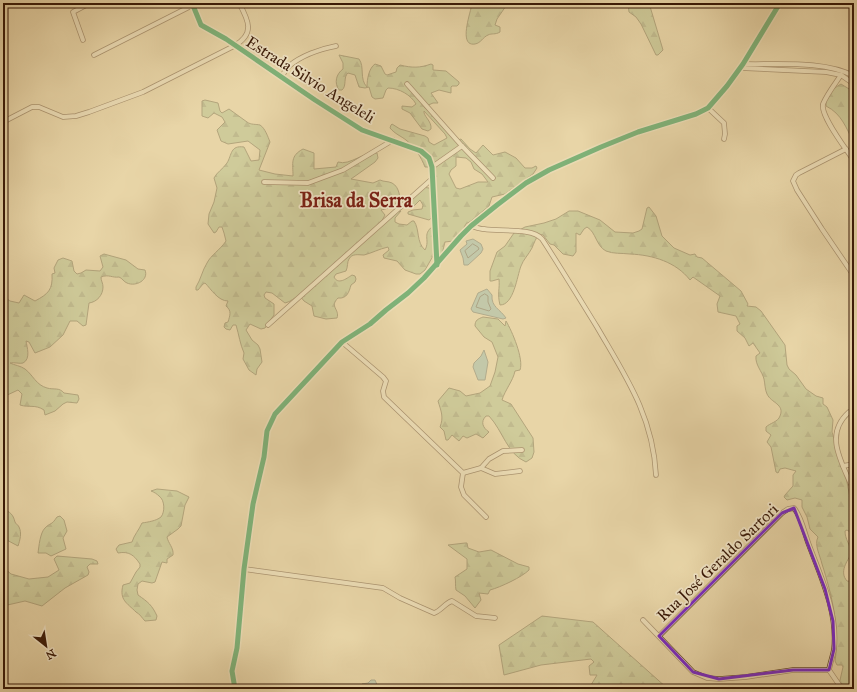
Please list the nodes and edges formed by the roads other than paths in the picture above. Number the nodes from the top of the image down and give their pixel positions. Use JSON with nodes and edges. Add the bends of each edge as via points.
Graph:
{"nodes":[{"id":1,"x":90,"y":3,"type":"edge"},
{"id":2,"x":239,"y":3,"type":"edge"},
{"id":3,"x":780,"y":3,"type":"edge"},
{"id":4,"x":193,"y":4,"type":"edge"},
{"id":5,"x":83,"y":40,"type":"dead end"},
{"id":6,"x":234,"y":46,"type":"junction"},
{"id":7,"x":336,"y":46,"type":"dead end"},
{"id":8,"x":94,"y":55,"type":"dead end"},
{"id":9,"x":742,"y":66,"type":"junction"},
{"id":10,"x":841,"y":74,"type":"junction"},
{"id":11,"x":282,"y":76,"type":"junction"},
{"id":12,"x":854,"y":76,"type":"edge"},
{"id":13,"x":407,"y":84,"type":"dead end"},
{"id":14,"x":854,"y":84,"type":"edge"},
{"id":15,"x":708,"y":108,"type":"junction"},
{"id":16,"x":3,"y":122,"type":"edge"},
{"id":17,"x":724,"y":139,"type":"dead end"},
{"id":18,"x":394,"y":140,"type":"junction"},
{"id":19,"x":462,"y":146,"type":"junction"},
{"id":20,"x":846,"y":149,"type":"junction"},
{"id":21,"x":854,"y":161,"type":"edge"},
{"id":22,"x":432,"y":167,"type":"junction"},
{"id":23,"x":433,"y":178,"type":"junction"},
{"id":24,"x":493,"y":178,"type":"dead end"},
{"id":25,"x":264,"y":182,"type":"dead end"},
{"id":26,"x":471,"y":226,"type":"junction"},
{"id":27,"x":437,"y":265,"type":"junction"},
{"id":28,"x":854,"y":276,"type":"edge"},
{"id":29,"x":268,"y":326,"type":"dead end"},
{"id":30,"x":342,"y":342,"type":"junction"},
{"id":31,"x":849,"y":412,"type":"dead end"},
{"id":32,"x":522,"y":450,"type":"dead end"},
{"id":33,"x":854,"y":464,"type":"edge"},
{"id":34,"x":843,"y":466,"type":"junction"},
{"id":35,"x":481,"y":468,"type":"junction"},
{"id":36,"x":520,"y":471,"type":"dead end"},
{"id":37,"x":463,"y":473,"type":"junction"},
{"id":38,"x":656,"y":475,"type":"dead end"},
{"id":39,"x":854,"y":492,"type":"edge"},
{"id":40,"x":486,"y":517,"type":"dead end"},
{"id":41,"x":244,"y":569,"type":"junction"},
{"id":42,"x":495,"y":618,"type":"dead end"},
{"id":43,"x":642,"y":620,"type":"dead end"},
{"id":44,"x":659,"y":636,"type":"junction"},
{"id":45,"x":829,"y":670,"type":"junction"},
{"id":46,"x":90,"y":689,"type":"edge"},
{"id":47,"x":103,"y":689,"type":"edge"},
{"id":48,"x":235,"y":689,"type":"edge"},
{"id":49,"x":842,"y":689,"type":"edge"}],
"edges":[{"from":1,"to":5,"type":"street","via":[[73,12]]},
{"from":2,"to":6,"type":"street","name":"Estrada Silvio Angeleli","via":[[247,17],[249,31],[245,38]]},
{"from":3,"to":9,"type":"street"},
{"from":4,"to":6,"type":"street","via":[[201,25]]},
{"from":4,"to":8,"type":"street"},
{"from":6,"to":11,"type":"street","name":"Estrada Silvio Angeleli"},
{"from":6,"to":16,"type":"street","via":[[143,92],[89,112],[62,117],[39,107],[32,107]]},
{"from":7,"to":11,"type":"street","via":[[320,50],[298,61],[288,67]]},
{"from":9,"to":10,"type":"street"},
{"from":9,"to":12,"type":"street","via":[[815,66],[840,70]]},
{"from":9,"to":15,"type":"street"},
{"from":10,"to":14,"type":"street"},
{"from":10,"to":20,"type":"street","via":[[823,108]]},
{"from":11,"to":18,"type":"street","name":"Estrada Silvio Angeleli","via":[[362,130]]},
{"from":13,"to":19,"type":"street"},
{"from":15,"to":17,"type":"street","via":[[724,123]]},
{"from":15,"to":26,"type":"street","via":[[638,132],[549,170],[526,183]]},
{"from":18,"to":22,"type":"street","name":"Estrada Silvio Angeleli","via":[[421,151],[429,158]]},
{"from":18,"to":25,"type":"street","via":[[343,170],[308,183]]},
{"from":19,"to":22,"type":"street"},
{"from":19,"to":24,"type":"street"},
{"from":20,"to":21,"type":"street"},
{"from":20,"to":28,"type":"street","via":[[799,173],[793,181]]},
{"from":22,"to":23,"type":"street","name":"Estrada Silvio Angeleli"},
{"from":23,"to":27,"type":"street","name":"Estrada Silvio Angeleli"},
{"from":23,"to":29,"type":"street"},
{"from":26,"to":27,"type":"street"},
{"from":26,"to":38,"type":"street","via":[[540,236],[640,403],[654,448]]},
{"from":27,"to":30,"type":"street","via":[[370,324]]},
{"from":30,"to":37,"type":"street","via":[[383,376],[386,381],[382,393],[384,398]]},
{"from":30,"to":41,"type":"street","via":[[275,414],[267,431]]},
{"from":31,"to":34,"type":"street","via":[[837,428],[835,438]]},
{"from":32,"to":35,"type":"street","via":[[503,451]]},
{"from":33,"to":34,"type":"street"},
{"from":34,"to":39,"type":"street"},
{"from":35,"to":36,"type":"street","via":[[495,474]]},
{"from":35,"to":37,"type":"street"},
{"from":37,"to":40,"type":"street","via":[[461,487],[464,495]]},
{"from":41,"to":42,"type":"street","via":[[383,588],[434,613],[452,601],[476,616]]},
{"from":41,"to":48,"type":"street","via":[[237,648],[232,670]]},
{"from":43,"to":44,"type":"street"},
{"from":44,"to":45,"type":"street","via":[[693,672],[707,678],[746,677],[793,670]]},
{"from":44,"to":45,"type":"street","name":"Rua José Geraldo Sartori","via":[[782,513],[794,508],[802,523],[830,608],[834,649]]},
{"from":45,"to":49,"type":"street"},
{"from":46,"to":47,"type":"street"}]}
